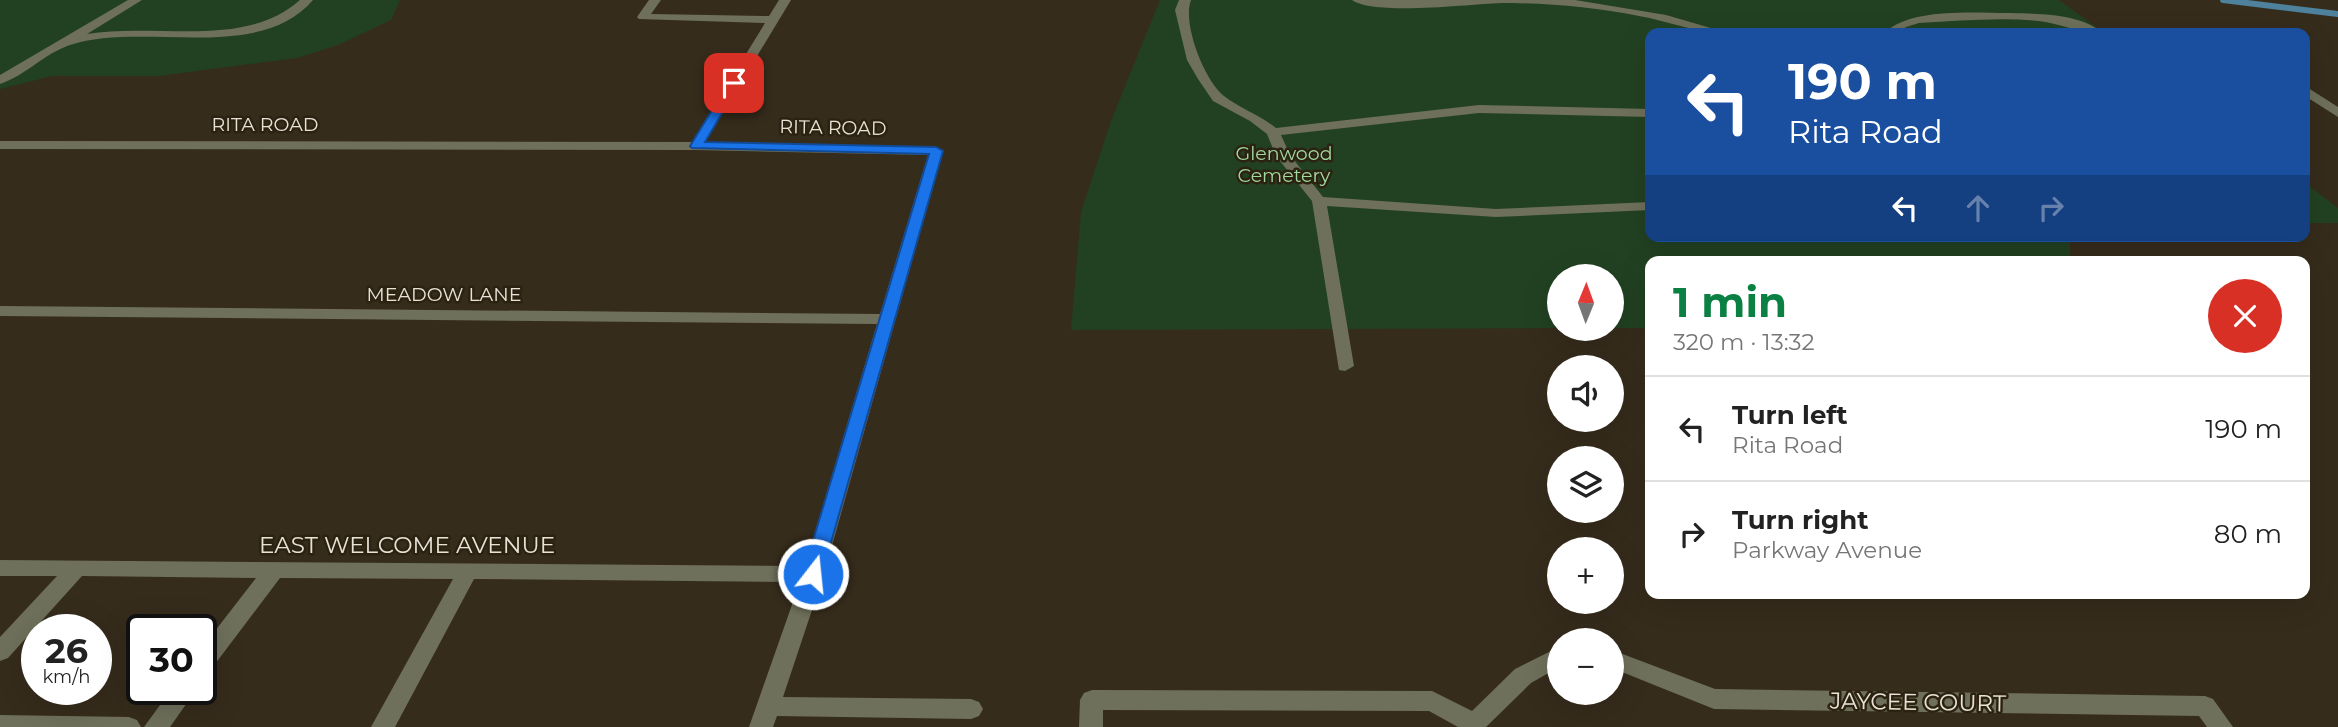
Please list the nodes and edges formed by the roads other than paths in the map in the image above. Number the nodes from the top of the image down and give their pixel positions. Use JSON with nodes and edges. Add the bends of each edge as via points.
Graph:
{"nodes":[{"id":1,"x":135,"y":0,"type":"edge"},
{"id":2,"x":307,"y":0,"type":"edge"},
{"id":3,"x":655,"y":0,"type":"edge"},
{"id":4,"x":785,"y":0,"type":"edge"},
{"id":5,"x":1185,"y":0,"type":"edge"},
{"id":6,"x":1358,"y":0,"type":"edge"},
{"id":7,"x":772,"y":20,"type":"junction"},
{"id":8,"x":1703,"y":28,"type":"edge"},
{"id":9,"x":1897,"y":28,"type":"edge"},
{"id":10,"x":2083,"y":28,"type":"edge"},
{"id":11,"x":66,"y":42,"type":"junction"},
{"id":12,"x":0,"y":80,"type":"edge"},
{"id":13,"x":2310,"y":93,"type":"edge"},
{"id":14,"x":1645,"y":113,"type":"edge"},
{"id":15,"x":2338,"y":113,"type":"edge"},
{"id":16,"x":1273,"y":132,"type":"junction"},
{"id":17,"x":0,"y":145,"type":"edge"},
{"id":18,"x":696,"y":146,"type":"junction"},
{"id":19,"x":1319,"y":201,"type":"junction"},
{"id":20,"x":1645,"y":206,"type":"edge"},
{"id":21,"x":0,"y":311,"type":"edge"},
{"id":22,"x":887,"y":318,"type":"junction"},
{"id":23,"x":1345,"y":366,"type":"dead end"},
{"id":24,"x":0,"y":568,"type":"edge"},
{"id":25,"x":76,"y":569,"type":"junction"},
{"id":26,"x":274,"y":570,"type":"junction"},
{"id":27,"x":468,"y":571,"type":"junction"},
{"id":28,"x":813,"y":574,"type":"junction"},
{"id":29,"x":217,"y":645,"type":"edge"},
{"id":30,"x":0,"y":652,"type":"edge"},
{"id":31,"x":1547,"y":663,"type":"edge"},
{"id":32,"x":1624,"y":664,"type":"edge"},
{"id":33,"x":173,"y":705,"type":"edge"},
{"id":34,"x":971,"y":709,"type":"dead end"},
{"id":35,"x":764,"y":717,"type":"edge"},
{"id":36,"x":0,"y":725,"type":"edge"},
{"id":37,"x":1473,"y":725,"type":"edge"},
{"id":38,"x":129,"y":727,"type":"edge"},
{"id":39,"x":156,"y":727,"type":"edge"},
{"id":40,"x":383,"y":727,"type":"edge"},
{"id":41,"x":1091,"y":727,"type":"edge"},
{"id":42,"x":2221,"y":727,"type":"edge"}],
"edges":[{"from":1,"to":11,"type":"street"},
{"from":2,"to":11,"type":"street","via":[[289,15],[259,27],[200,34],[114,34]]},
{"from":3,"to":7,"type":"street","via":[[643,17]]},
{"from":4,"to":7,"type":"street"},
{"from":5,"to":16,"type":"street","via":[[1181,10],[1193,60],[1204,79],[1218,98]]},
{"from":6,"to":8,"type":"street","via":[[1410,5],[1570,1],[1628,8]]},
{"from":7,"to":18,"type":"street"},
{"from":9,"to":10,"type":"street","via":[[1919,20],[2008,18],[2065,21]]},
{"from":11,"to":12,"type":"street"},
{"from":13,"to":15,"type":"street"},
{"from":14,"to":16,"type":"street","via":[[1479,108]]},
{"from":16,"to":19,"type":"street","via":[[1283,156]]},
{"from":17,"to":18,"type":"street","name":"RITA ROAD"},
{"from":18,"to":22,"type":"street","name":"RITA ROAD","via":[[936,151]]},
{"from":19,"to":20,"type":"street","via":[[1496,213]]},
{"from":19,"to":23,"type":"street"},
{"from":21,"to":22,"type":"street","name":"MEADOW LANE"},
{"from":22,"to":28,"type":"street","name":"RITA ROAD"},
{"from":24,"to":25,"type":"street","name":"EAST WELCOME AVENUE"},
{"from":25,"to":26,"type":"street","name":"EAST WELCOME AVENUE"},
{"from":25,"to":30,"type":"street"},
{"from":26,"to":27,"type":"street","name":"EAST WELCOME AVENUE"},
{"from":26,"to":29,"type":"street"},
{"from":27,"to":28,"type":"street","name":"EAST WELCOME AVENUE"},
{"from":27,"to":40,"type":"street"},
{"from":28,"to":35,"type":"street","name":"RITA ROAD"},
{"from":31,"to":37,"type":"street","via":[[1523,676]]},
{"from":32,"to":42,"type":"street","name":"JAYCEE COURT","via":[[1714,699],[2205,706]]},
{"from":33,"to":39,"type":"street"},
{"from":34,"to":35,"type":"street"},
{"from":36,"to":38,"type":"street"},
{"from":37,"to":41,"type":"street","via":[[1432,701],[1092,700]]}]}
